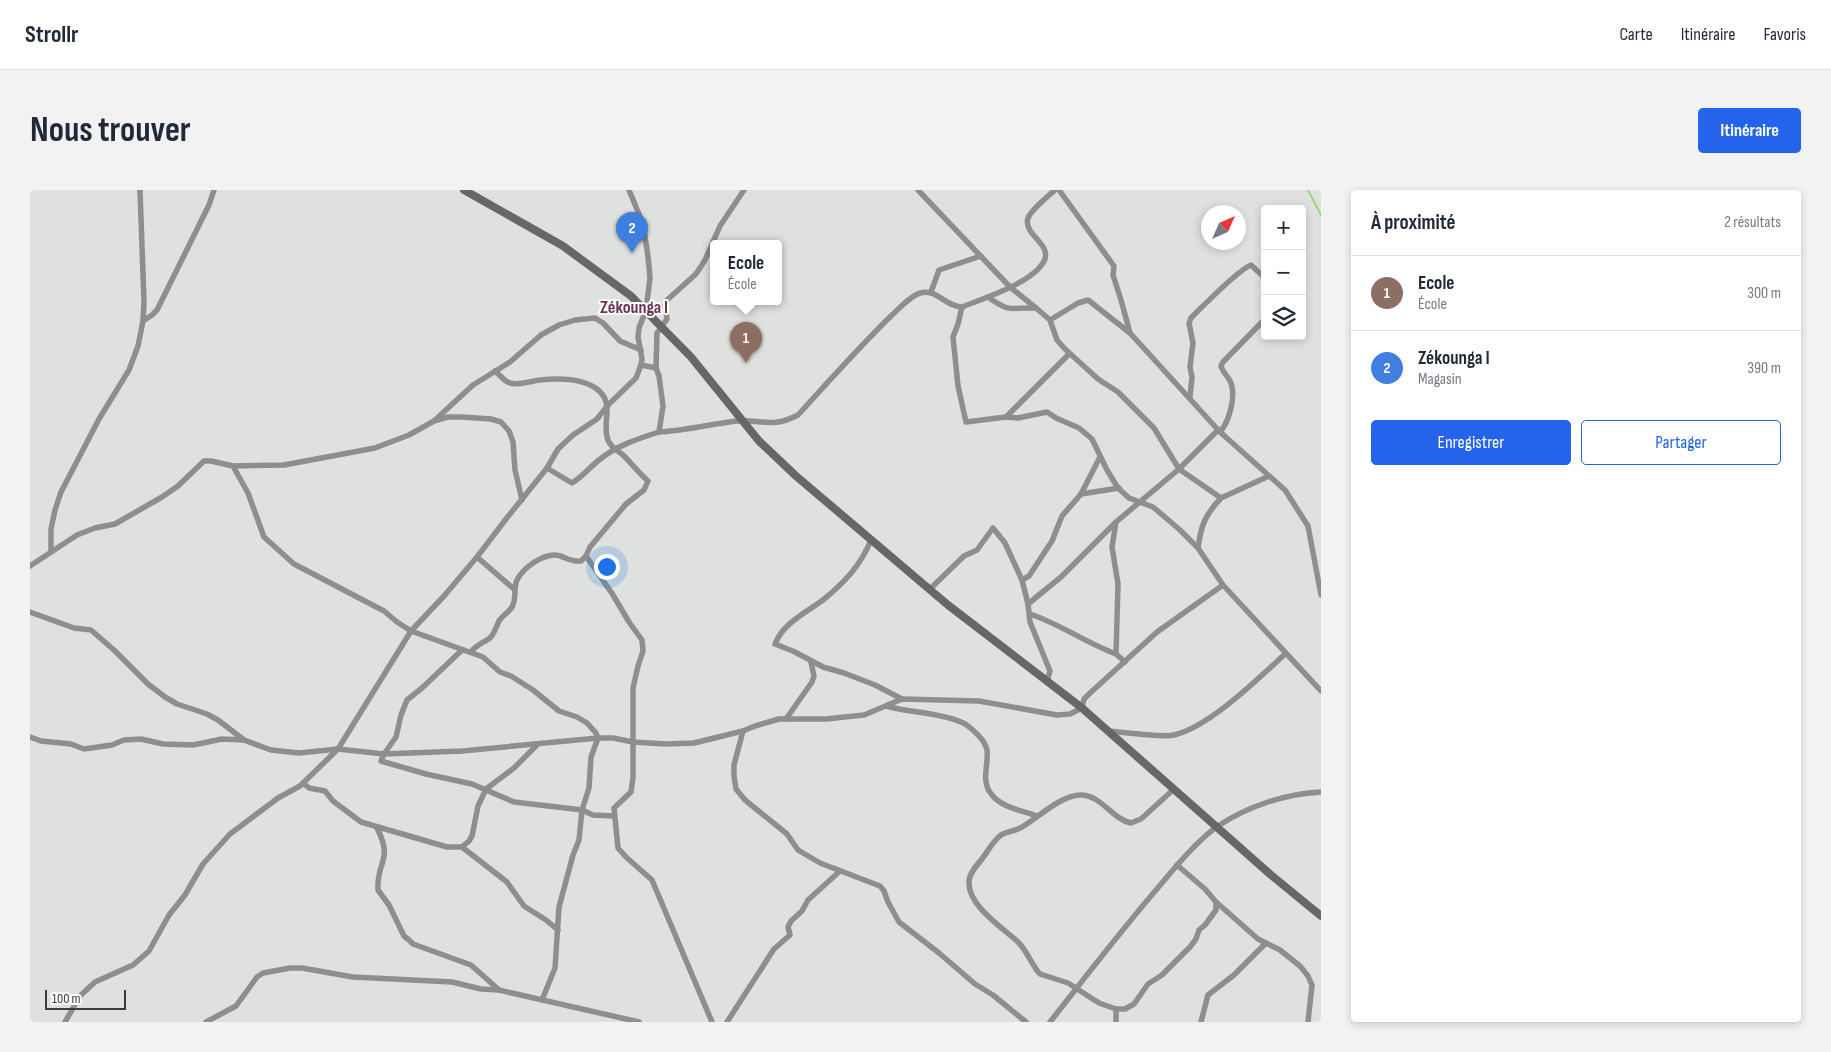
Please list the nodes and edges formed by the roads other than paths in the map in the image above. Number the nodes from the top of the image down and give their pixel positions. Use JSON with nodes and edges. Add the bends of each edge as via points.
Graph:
{"nodes":[{"id":1,"x":140,"y":190,"type":"edge"},
{"id":2,"x":214,"y":190,"type":"edge"},
{"id":3,"x":464,"y":190,"type":"edge"},
{"id":4,"x":629,"y":190,"type":"edge"},
{"id":5,"x":744,"y":190,"type":"edge"},
{"id":6,"x":918,"y":190,"type":"edge"},
{"id":7,"x":1057,"y":190,"type":"edge"},
{"id":8,"x":714,"y":240,"type":"edge"},
{"id":9,"x":710,"y":249,"type":"edge"},
{"id":10,"x":981,"y":256,"type":"junction"},
{"id":11,"x":1261,"y":274,"type":"edge"},
{"id":12,"x":1010,"y":287,"type":"junction"},
{"id":13,"x":931,"y":292,"type":"junction"},
{"id":14,"x":988,"y":296,"type":"junction"},
{"id":15,"x":962,"y":307,"type":"junction"},
{"id":16,"x":1036,"y":308,"type":"junction"},
{"id":17,"x":646,"y":310,"type":"junction"},
{"id":18,"x":1050,"y":320,"type":"junction"},
{"id":19,"x":143,"y":321,"type":"junction"},
{"id":20,"x":1261,"y":323,"type":"edge"},
{"id":21,"x":661,"y":325,"type":"junction"},
{"id":22,"x":1130,"y":332,"type":"junction"},
{"id":23,"x":641,"y":350,"type":"junction"},
{"id":24,"x":1069,"y":354,"type":"junction"},
{"id":25,"x":641,"y":365,"type":"junction"},
{"id":26,"x":656,"y":368,"type":"junction"},
{"id":27,"x":495,"y":371,"type":"junction"},
{"id":28,"x":1190,"y":397,"type":"junction"},
{"id":29,"x":608,"y":405,"type":"junction"},
{"id":30,"x":1006,"y":417,"type":"junction"},
{"id":31,"x":434,"y":421,"type":"junction"},
{"id":32,"x":742,"y":421,"type":"junction"},
{"id":33,"x":1219,"y":431,"type":"junction"},
{"id":34,"x":659,"y":432,"type":"junction"},
{"id":35,"x":615,"y":449,"type":"junction"},
{"id":36,"x":1100,"y":457,"type":"junction"},
{"id":37,"x":233,"y":466,"type":"junction"},
{"id":38,"x":547,"y":468,"type":"junction"},
{"id":39,"x":1179,"y":469,"type":"junction"},
{"id":40,"x":1269,"y":476,"type":"junction"},
{"id":41,"x":1119,"y":488,"type":"junction"},
{"id":42,"x":1081,"y":494,"type":"junction"},
{"id":43,"x":1221,"y":498,"type":"junction"},
{"id":44,"x":522,"y":500,"type":"junction"},
{"id":45,"x":1140,"y":502,"type":"junction"},
{"id":46,"x":1116,"y":522,"type":"junction"},
{"id":47,"x":871,"y":540,"type":"junction"},
{"id":48,"x":1198,"y":548,"type":"junction"},
{"id":49,"x":51,"y":551,"type":"junction"},
{"id":50,"x":586,"y":556,"type":"junction"},
{"id":51,"x":477,"y":558,"type":"junction"},
{"id":52,"x":30,"y":566,"type":"edge"},
{"id":53,"x":1022,"y":580,"type":"junction"},
{"id":54,"x":1223,"y":585,"type":"junction"},
{"id":55,"x":514,"y":589,"type":"junction"},
{"id":56,"x":930,"y":590,"type":"junction"},
{"id":57,"x":1321,"y":594,"type":"edge"},
{"id":58,"x":1028,"y":604,"type":"junction"},
{"id":59,"x":30,"y":612,"type":"edge"},
{"id":60,"x":1030,"y":614,"type":"junction"},
{"id":61,"x":411,"y":631,"type":"junction"},
{"id":62,"x":462,"y":650,"type":"junction"},
{"id":63,"x":471,"y":652,"type":"junction"},
{"id":64,"x":1116,"y":654,"type":"junction"},
{"id":65,"x":1286,"y":654,"type":"junction"},
{"id":66,"x":811,"y":662,"type":"junction"},
{"id":67,"x":1125,"y":662,"type":"junction"},
{"id":68,"x":1047,"y":682,"type":"junction"},
{"id":69,"x":1321,"y":691,"type":"edge"},
{"id":70,"x":902,"y":699,"type":"junction"},
{"id":71,"x":886,"y":706,"type":"junction"},
{"id":72,"x":1082,"y":708,"type":"junction"},
{"id":73,"x":786,"y":719,"type":"junction"},
{"id":74,"x":1106,"y":730,"type":"junction"},
{"id":75,"x":743,"y":731,"type":"junction"},
{"id":76,"x":30,"y":737,"type":"edge"},
{"id":77,"x":598,"y":738,"type":"junction"},
{"id":78,"x":244,"y":740,"type":"junction"},
{"id":79,"x":633,"y":742,"type":"junction"},
{"id":80,"x":536,"y":745,"type":"junction"},
{"id":81,"x":338,"y":750,"type":"junction"},
{"id":82,"x":384,"y":754,"type":"junction"},
{"id":83,"x":303,"y":783,"type":"junction"},
{"id":84,"x":486,"y":789,"type":"junction"},
{"id":85,"x":1174,"y":789,"type":"junction"},
{"id":86,"x":1321,"y":792,"type":"edge"},
{"id":87,"x":582,"y":810,"type":"junction"},
{"id":88,"x":614,"y":816,"type":"junction"},
{"id":89,"x":1037,"y":816,"type":"junction"},
{"id":90,"x":1216,"y":827,"type":"junction"},
{"id":91,"x":377,"y":828,"type":"junction"},
{"id":92,"x":462,"y":847,"type":"junction"},
{"id":93,"x":1177,"y":865,"type":"junction"},
{"id":94,"x":840,"y":871,"type":"junction"},
{"id":95,"x":1216,"y":902,"type":"junction"},
{"id":96,"x":1321,"y":916,"type":"edge"},
{"id":97,"x":558,"y":930,"type":"junction"},
{"id":98,"x":1266,"y":943,"type":"junction"},
{"id":99,"x":1077,"y":988,"type":"junction"},
{"id":100,"x":499,"y":990,"type":"junction"},
{"id":101,"x":542,"y":1000,"type":"junction"},
{"id":102,"x":1116,"y":1009,"type":"junction"},
{"id":103,"x":65,"y":1022,"type":"edge"},
{"id":104,"x":206,"y":1022,"type":"edge"},
{"id":105,"x":639,"y":1022,"type":"edge"},
{"id":106,"x":712,"y":1022,"type":"edge"},
{"id":107,"x":727,"y":1022,"type":"edge"},
{"id":108,"x":1026,"y":1022,"type":"edge"},
{"id":109,"x":1050,"y":1022,"type":"edge"},
{"id":110,"x":1116,"y":1022,"type":"edge"},
{"id":111,"x":1201,"y":1022,"type":"edge"},
{"id":112,"x":1308,"y":1022,"type":"edge"}],
"edges":[{"from":1,"to":19,"type":"street"},
{"from":2,"to":19,"type":"street","via":[[158,310]]},
{"from":3,"to":17,"type":"street","via":[[562,246]]},
{"from":4,"to":17,"type":"street","via":[[643,224],[648,256],[650,278]]},
{"from":5,"to":8,"type":"street"},
{"from":6,"to":10,"type":"street"},
{"from":7,"to":12,"type":"street","via":[[1028,216],[1031,232],[1044,250],[1045,259],[1032,275]]},
{"from":7,"to":22,"type":"street","via":[[1114,267],[1113,275]]},
{"from":9,"to":21,"type":"street","via":[[696,274],[667,300],[667,319]]},
{"from":10,"to":12,"type":"street"},
{"from":10,"to":13,"type":"street","via":[[940,270]]},
{"from":11,"to":28,"type":"street","via":[[1251,265],[1247,266],[1191,318]]},
{"from":12,"to":14,"type":"street"},
{"from":12,"to":16,"type":"street"},
{"from":13,"to":15,"type":"street","via":[[955,307]]},
{"from":13,"to":32,"type":"street","via":[[908,300],[798,415],[771,423]]},
{"from":14,"to":15,"type":"street"},
{"from":14,"to":16,"type":"street","via":[[1010,310]]},
{"from":15,"to":30,"type":"street","via":[[953,337],[966,422]]},
{"from":16,"to":18,"type":"street"},
{"from":17,"to":21,"type":"street"},
{"from":17,"to":23,"type":"street","via":[[639,328]]},
{"from":18,"to":22,"type":"street","via":[[1088,300]]},
{"from":18,"to":24,"type":"street","via":[[1057,340]]},
{"from":19,"to":49,"type":"street","via":[[129,370],[99,419],[54,510]]},
{"from":20,"to":33,"type":"street","via":[[1221,366],[1232,387],[1228,422]]},
{"from":21,"to":26,"type":"street","via":[[657,333]]},
{"from":21,"to":32,"type":"street"},
{"from":22,"to":28,"type":"street"},
{"from":23,"to":25,"type":"street"},
{"from":23,"to":27,"type":"street","via":[[620,341],[603,322],[590,318],[560,325],[541,335]]},
{"from":24,"to":30,"type":"street"},
{"from":24,"to":39,"type":"street","via":[[1118,392],[1154,428]]},
{"from":25,"to":26,"type":"street"},
{"from":25,"to":29,"type":"street","via":[[636,378]]},
{"from":26,"to":34,"type":"street","via":[[662,406]]},
{"from":27,"to":29,"type":"street","via":[[513,383],[564,379],[590,386],[598,390]]},
{"from":27,"to":31,"type":"street","via":[[473,385]]},
{"from":28,"to":33,"type":"street"},
{"from":29,"to":35,"type":"street","via":[[607,439]]},
{"from":29,"to":38,"type":"street","via":[[597,419],[558,449]]},
{"from":30,"to":36,"type":"street","via":[[1049,413],[1083,430],[1095,444]]},
{"from":31,"to":37,"type":"street","via":[[375,448],[284,465]]},
{"from":31,"to":44,"type":"street","via":[[462,417],[501,422],[513,442]]},
{"from":32,"to":34,"type":"street"},
{"from":32,"to":47,"type":"street","via":[[759,441]]},
{"from":33,"to":39,"type":"street"},
{"from":33,"to":40,"type":"street"},
{"from":34,"to":35,"type":"street"},
{"from":35,"to":38,"type":"street","via":[[572,483]]},
{"from":35,"to":50,"type":"street","via":[[648,481],[642,492],[626,504],[590,547]]},
{"from":36,"to":41,"type":"street"},
{"from":36,"to":42,"type":"street"},
{"from":37,"to":49,"type":"street","via":[[204,461],[162,497],[115,524],[77,535]]},
{"from":37,"to":61,"type":"street","via":[[248,493],[264,537],[278,551],[294,564],[384,611]]},
{"from":38,"to":44,"type":"street"},
{"from":39,"to":43,"type":"street"},
{"from":39,"to":45,"type":"street"},
{"from":40,"to":43,"type":"street"},
{"from":40,"to":57,"type":"street","via":[[1285,490],[1308,526]]},
{"from":41,"to":42,"type":"street"},
{"from":41,"to":45,"type":"street","via":[[1129,498]]},
{"from":42,"to":53,"type":"street","via":[[1062,516],[1052,541],[1032,573]]},
{"from":43,"to":48,"type":"street","via":[[1204,521]]},
{"from":44,"to":51,"type":"street"},
{"from":45,"to":46,"type":"street"},
{"from":45,"to":48,"type":"street","via":[[1159,512]]},
{"from":46,"to":58,"type":"street","via":[[1061,577]]},
{"from":46,"to":64,"type":"street","via":[[1112,547],[1118,584]]},
{"from":47,"to":56,"type":"street"},
{"from":47,"to":66,"type":"street","via":[[864,557],[850,575],[797,617],[776,641],[775,644]]},
{"from":48,"to":54,"type":"street"},
{"from":49,"to":52,"type":"street"},
{"from":50,"to":55,"type":"street","via":[[581,561],[557,554],[540,559],[522,573]]},
{"from":50,"to":79,"type":"street","via":[[642,640],[642,655],[633,688]]},
{"from":51,"to":55,"type":"street"},
{"from":51,"to":61,"type":"street"},
{"from":53,"to":56,"type":"street","via":[[1005,543],[992,528],[977,550],[964,556]]},
{"from":53,"to":58,"type":"street"},
{"from":54,"to":65,"type":"street"},
{"from":54,"to":67,"type":"street","via":[[1157,632]]},
{"from":55,"to":63,"type":"street","via":[[512,608],[500,620],[494,634]]},
{"from":56,"to":68,"type":"street"},
{"from":58,"to":60,"type":"street"},
{"from":59,"to":78,"type":"street","via":[[74,628],[91,630],[157,691],[177,704],[218,720]]},
{"from":60,"to":64,"type":"street"},
{"from":60,"to":68,"type":"street","via":[[1030,622],[1050,671]]},
{"from":61,"to":62,"type":"street"},
{"from":61,"to":81,"type":"street"},
{"from":62,"to":63,"type":"street"},
{"from":62,"to":82,"type":"street","via":[[407,700],[396,737]]},
{"from":63,"to":77,"type":"street","via":[[533,690],[559,711],[587,723]]},
{"from":64,"to":67,"type":"street"},
{"from":65,"to":69,"type":"street"},
{"from":65,"to":74,"type":"street","via":[[1245,690],[1190,729],[1169,736]]},
{"from":66,"to":70,"type":"street","via":[[875,685]]},
{"from":66,"to":73,"type":"street","via":[[812,682]]},
{"from":67,"to":72,"type":"street","via":[[1084,699]]},
{"from":68,"to":72,"type":"street"},
{"from":70,"to":71,"type":"street"},
{"from":70,"to":72,"type":"street","via":[[979,701],[1056,715],[1070,714]]},
{"from":71,"to":73,"type":"street","via":[[852,717]]},
{"from":71,"to":89,"type":"street","via":[[952,719],[971,728],[987,749],[986,779],[991,795]]},
{"from":72,"to":74,"type":"street"},
{"from":73,"to":75,"type":"street","via":[[765,722]]},
{"from":74,"to":85,"type":"street"},
{"from":75,"to":79,"type":"street","via":[[694,743]]},
{"from":75,"to":94,"type":"street","via":[[734,765],[736,789],[787,834],[798,850]]},
{"from":76,"to":78,"type":"street","via":[[71,744],[84,750],[124,740],[193,745],[222,739]]},
{"from":77,"to":79,"type":"street"},
{"from":77,"to":80,"type":"street"},
{"from":77,"to":87,"type":"street"},
{"from":78,"to":81,"type":"street","via":[[289,753]]},
{"from":79,"to":88,"type":"street","via":[[631,792],[614,808]]},
{"from":80,"to":82,"type":"street","via":[[462,752]]},
{"from":80,"to":84,"type":"street","via":[[514,768]]},
{"from":81,"to":82,"type":"street"},
{"from":81,"to":83,"type":"street"},
{"from":82,"to":84,"type":"street","via":[[381,760],[385,763]]},
{"from":83,"to":91,"type":"street","via":[[309,788],[325,791],[356,819]]},
{"from":83,"to":103,"type":"street","via":[[230,834],[203,864],[149,951],[133,965],[94,982],[80,996]]},
{"from":84,"to":87,"type":"street","via":[[514,802]]},
{"from":84,"to":92,"type":"street","via":[[478,806],[472,836]]},
{"from":85,"to":89,"type":"street","via":[[1146,815],[1131,823],[1090,796],[1081,795],[1071,797]]},
{"from":85,"to":90,"type":"street"},
{"from":86,"to":90,"type":"street","via":[[1300,793],[1255,806]]},
{"from":87,"to":88,"type":"street","via":[[593,815]]},
{"from":87,"to":97,"type":"street","via":[[579,840],[562,890]]},
{"from":88,"to":106,"type":"street","via":[[618,848],[652,880]]},
{"from":89,"to":99,"type":"street","via":[[1020,828],[1001,835],[968,881],[977,902],[1024,949],[1040,974]]},
{"from":90,"to":93,"type":"street"},
{"from":90,"to":96,"type":"street"},
{"from":91,"to":92,"type":"street","via":[[448,847]]},
{"from":91,"to":100,"type":"street","via":[[385,848],[378,890],[404,936],[414,944],[472,965]]},
{"from":92,"to":97,"type":"street","via":[[507,882],[524,906]]},
{"from":93,"to":95,"type":"street"},
{"from":93,"to":99,"type":"street"},
{"from":94,"to":107,"type":"street","via":[[808,900],[791,921],[788,927],[790,935],[769,955]]},
{"from":94,"to":108,"type":"street","via":[[880,886],[900,922]]},
{"from":95,"to":98,"type":"street"},
{"from":95,"to":102,"type":"street","via":[[1216,910],[1190,947],[1162,975],[1148,984],[1134,1004]]},
{"from":97,"to":101,"type":"street","via":[[555,968]]},
{"from":98,"to":111,"type":"street","via":[[1208,996]]},
{"from":98,"to":112,"type":"street","via":[[1280,950],[1308,976],[1312,985]]},
{"from":99,"to":102,"type":"street","via":[[1099,1003]]},
{"from":99,"to":109,"type":"street"},
{"from":100,"to":101,"type":"street"},
{"from":100,"to":104,"type":"street","via":[[452,982],[353,977],[290,968],[263,973],[236,1006]]},
{"from":101,"to":105,"type":"street"},
{"from":102,"to":110,"type":"street"}]}
